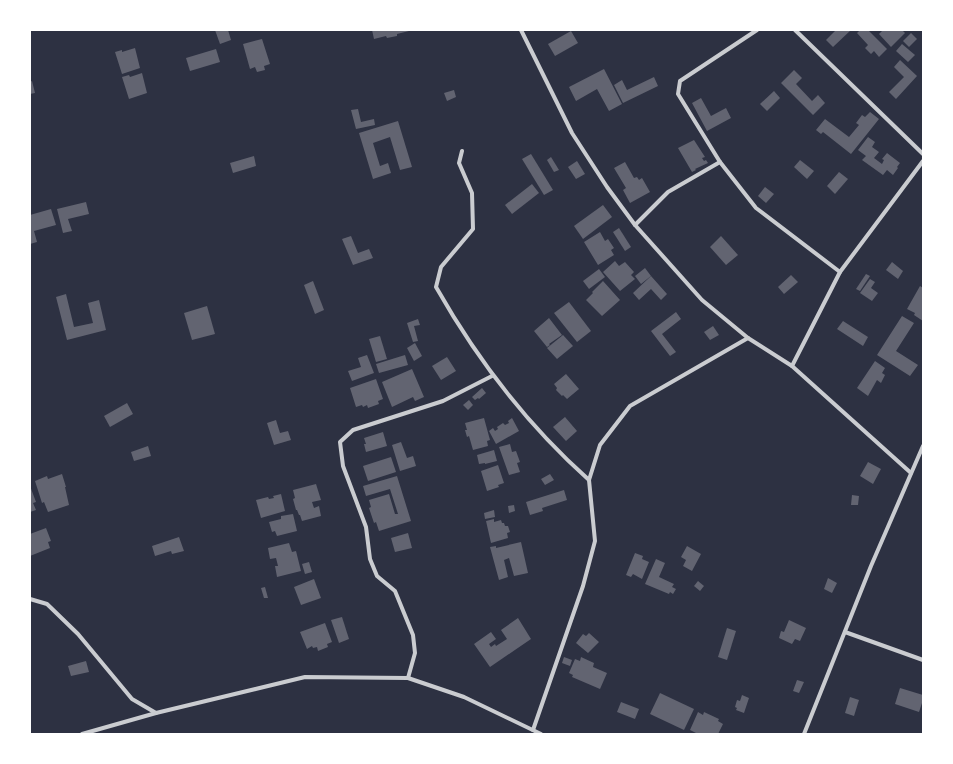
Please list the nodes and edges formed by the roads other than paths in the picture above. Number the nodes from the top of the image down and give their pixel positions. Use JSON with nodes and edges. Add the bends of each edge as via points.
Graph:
{"nodes":[{"id":1,"x":522,"y":30,"type":"edge"},
{"id":2,"x":757,"y":30,"type":"edge"},
{"id":3,"x":795,"y":30,"type":"edge"},
{"id":4,"x":462,"y":151,"type":"dead end"},
{"id":5,"x":923,"y":154,"type":"edge"},
{"id":6,"x":923,"y":161,"type":"edge"},
{"id":7,"x":720,"y":162,"type":"junction"},
{"id":8,"x":635,"y":225,"type":"junction"},
{"id":9,"x":840,"y":272,"type":"junction"},
{"id":10,"x":748,"y":338,"type":"junction"},
{"id":11,"x":792,"y":366,"type":"junction"},
{"id":12,"x":492,"y":376,"type":"junction"},
{"id":13,"x":923,"y":446,"type":"edge"},
{"id":14,"x":911,"y":473,"type":"junction"},
{"id":15,"x":589,"y":480,"type":"junction"},
{"id":16,"x":30,"y":599,"type":"edge"},
{"id":17,"x":845,"y":632,"type":"junction"},
{"id":18,"x":923,"y":660,"type":"edge"},
{"id":19,"x":408,"y":678,"type":"junction"},
{"id":20,"x":156,"y":713,"type":"junction"},
{"id":21,"x":533,"y":730,"type":"junction"},
{"id":22,"x":82,"y":734,"type":"edge"},
{"id":23,"x":541,"y":734,"type":"edge"},
{"id":24,"x":804,"y":734,"type":"edge"}],
"edges":[{"from":1,"to":8,"type":"street","via":[[572,133]]},
{"from":2,"to":7,"type":"street","via":[[680,81],[678,94]]},
{"from":3,"to":5,"type":"street"},
{"from":4,"to":12,"type":"street","via":[[459,163],[472,193],[473,229],[441,267],[436,287],[454,320]]},
{"from":6,"to":9,"type":"street"},
{"from":7,"to":8,"type":"street","via":[[668,192]]},
{"from":7,"to":9,"type":"street","via":[[756,208]]},
{"from":8,"to":10,"type":"street","via":[[702,300]]},
{"from":9,"to":11,"type":"street"},
{"from":10,"to":11,"type":"street"},
{"from":10,"to":15,"type":"street","via":[[630,406],[600,446]]},
{"from":11,"to":14,"type":"street"},
{"from":12,"to":15,"type":"street","via":[[561,455]]},
{"from":12,"to":19,"type":"street","via":[[443,402],[353,430],[340,442],[343,466],[366,527],[370,559],[377,576],[395,591],[413,635],[415,653]]},
{"from":13,"to":14,"type":"street"},
{"from":14,"to":17,"type":"street"},
{"from":15,"to":21,"type":"street","via":[[595,541],[583,586]]},
{"from":16,"to":20,"type":"street","via":[[47,604],[78,634],[132,699]]},
{"from":17,"to":18,"type":"street"},
{"from":17,"to":24,"type":"street"},
{"from":19,"to":20,"type":"street","via":[[305,677]]},
{"from":19,"to":21,"type":"street","via":[[464,697]]},
{"from":20,"to":22,"type":"street"},
{"from":21,"to":23,"type":"street"}]}
